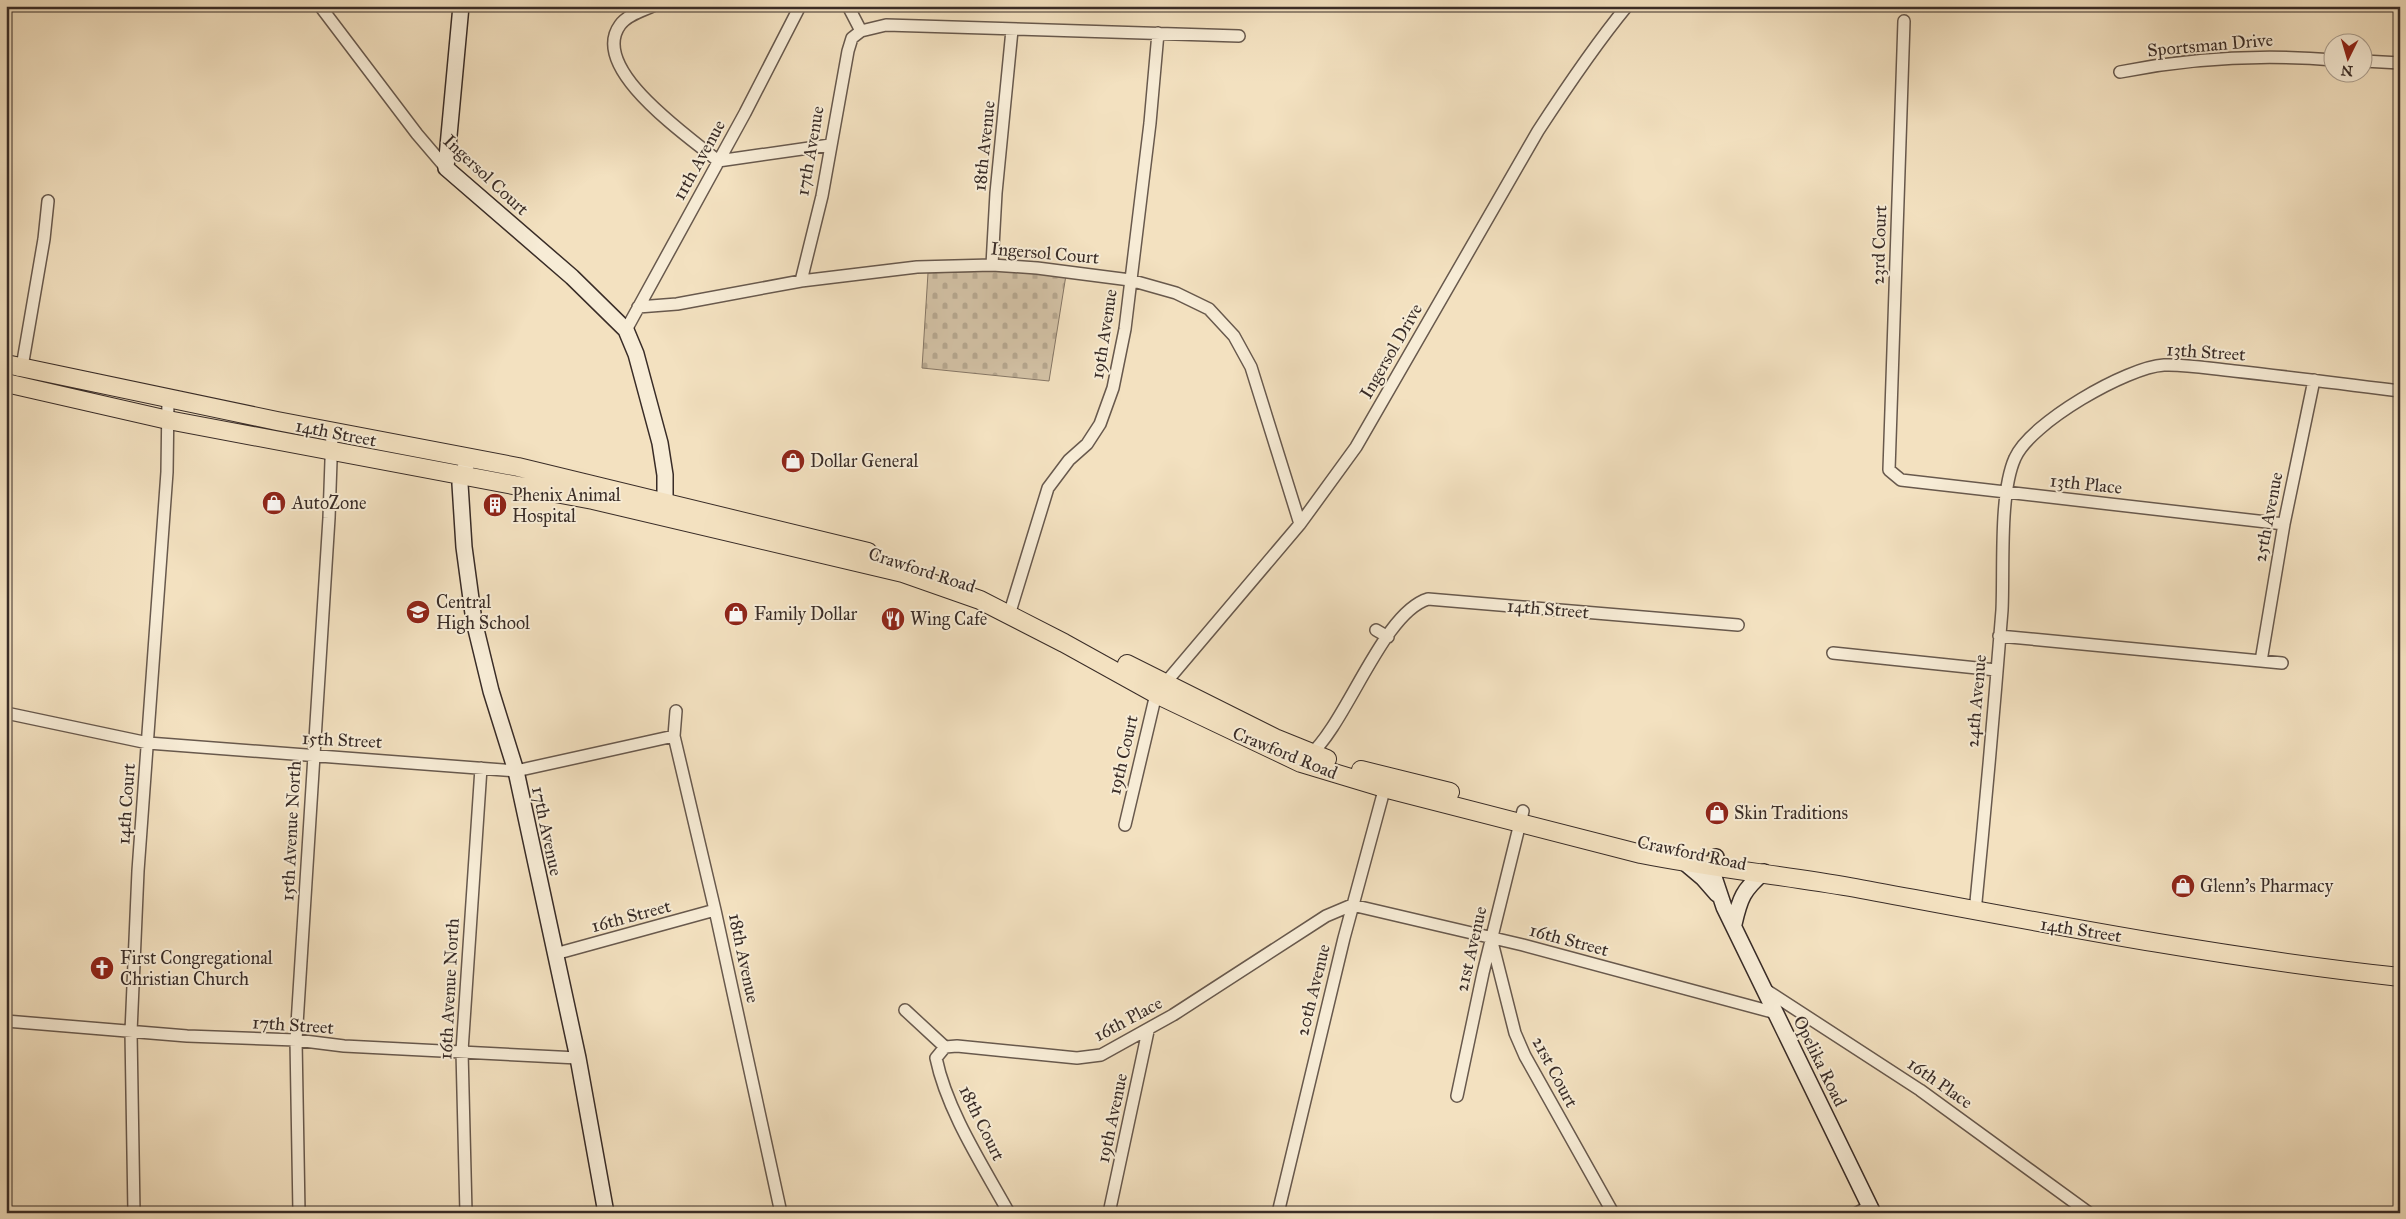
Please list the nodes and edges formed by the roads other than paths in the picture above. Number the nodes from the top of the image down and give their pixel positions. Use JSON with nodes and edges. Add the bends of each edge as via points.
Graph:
{"nodes":[{"id":1,"x":320,"y":6,"type":"edge"},
{"id":2,"x":461,"y":6,"type":"edge"},
{"id":3,"x":653,"y":6,"type":"edge"},
{"id":4,"x":800,"y":6,"type":"edge"},
{"id":5,"x":848,"y":6,"type":"edge"},
{"id":6,"x":1628,"y":6,"type":"edge"},
{"id":7,"x":1904,"y":21,"type":"dead end"},
{"id":8,"x":1012,"y":30,"type":"junction"},
{"id":9,"x":861,"y":31,"type":"junction"},
{"id":10,"x":1158,"y":33,"type":"junction"},
{"id":11,"x":1239,"y":36,"type":"dead end"},
{"id":12,"x":2324,"y":60,"type":"edge"},
{"id":13,"x":2374,"y":62,"type":"edge"},
{"id":14,"x":2400,"y":63,"type":"edge"},
{"id":15,"x":2120,"y":72,"type":"dead end"},
{"id":16,"x":830,"y":145,"type":"junction"},
{"id":17,"x":718,"y":161,"type":"junction"},
{"id":18,"x":446,"y":168,"type":"junction"},
{"id":19,"x":48,"y":201,"type":"dead end"},
{"id":20,"x":992,"y":265,"type":"junction"},
{"id":21,"x":1130,"y":280,"type":"junction"},
{"id":22,"x":801,"y":281,"type":"junction"},
{"id":23,"x":638,"y":308,"type":"junction"},
{"id":24,"x":626,"y":330,"type":"junction"},
{"id":25,"x":14,"y":366,"type":"edge"},
{"id":26,"x":2314,"y":380,"type":"junction"},
{"id":27,"x":6,"y":381,"type":"edge"},
{"id":28,"x":2400,"y":391,"type":"edge"},
{"id":29,"x":168,"y":399,"type":"junction"},
{"id":30,"x":168,"y":420,"type":"junction"},
{"id":31,"x":332,"y":432,"type":"junction"},
{"id":32,"x":332,"y":451,"type":"junction"},
{"id":33,"x":468,"y":459,"type":"junction"},
{"id":34,"x":1888,"y":470,"type":"joint"},
{"id":35,"x":462,"y":476,"type":"junction"},
{"id":36,"x":2006,"y":493,"type":"junction"},
{"id":37,"x":663,"y":509,"type":"junction"},
{"id":38,"x":1300,"y":524,"type":"junction"},
{"id":39,"x":2284,"y":524,"type":"junction"},
{"id":40,"x":1011,"y":609,"type":"junction"},
{"id":41,"x":1738,"y":625,"type":"dead end"},
{"id":42,"x":1376,"y":630,"type":"dead end"},
{"id":43,"x":1999,"y":636,"type":"junction"},
{"id":44,"x":1388,"y":637,"type":"junction"},
{"id":45,"x":1833,"y":652,"type":"dead end"},
{"id":46,"x":2260,"y":661,"type":"junction"},
{"id":47,"x":2282,"y":663,"type":"dead end"},
{"id":48,"x":1996,"y":670,"type":"junction"},
{"id":49,"x":1160,"y":689,"type":"junction"},
{"id":50,"x":676,"y":711,"type":"dead end"},
{"id":51,"x":6,"y":713,"type":"edge"},
{"id":52,"x":674,"y":736,"type":"junction"},
{"id":53,"x":148,"y":742,"type":"junction"},
{"id":54,"x":313,"y":756,"type":"junction"},
{"id":55,"x":1306,"y":759,"type":"junction"},
{"id":56,"x":481,"y":768,"type":"junction"},
{"id":57,"x":516,"y":771,"type":"junction"},
{"id":58,"x":1386,"y":782,"type":"junction"},
{"id":59,"x":1522,"y":817,"type":"junction"},
{"id":60,"x":1125,"y":825,"type":"dead end"},
{"id":61,"x":1684,"y":862,"type":"junction"},
{"id":62,"x":1718,"y":864,"type":"junction"},
{"id":63,"x":1764,"y":872,"type":"junction"},
{"id":64,"x":1720,"y":898,"type":"junction"},
{"id":65,"x":1352,"y":905,"type":"junction"},
{"id":66,"x":715,"y":910,"type":"junction"},
{"id":67,"x":1975,"y":912,"type":"junction"},
{"id":68,"x":1734,"y":924,"type":"junction"},
{"id":69,"x":1491,"y":938,"type":"junction"},
{"id":70,"x":555,"y":954,"type":"junction"},
{"id":71,"x":2400,"y":977,"type":"edge"},
{"id":72,"x":1766,"y":990,"type":"junction"},
{"id":73,"x":905,"y":1010,"type":"dead end"},
{"id":74,"x":1776,"y":1013,"type":"junction"},
{"id":75,"x":6,"y":1021,"type":"edge"},
{"id":76,"x":1148,"y":1031,"type":"junction"},
{"id":77,"x":130,"y":1032,"type":"junction"},
{"id":78,"x":296,"y":1040,"type":"junction"},
{"id":79,"x":945,"y":1047,"type":"junction"},
{"id":80,"x":462,"y":1051,"type":"junction"},
{"id":81,"x":578,"y":1058,"type":"junction"},
{"id":82,"x":1457,"y":1096,"type":"dead end"},
{"id":83,"x":1867,"y":1210,"type":"edge"},
{"id":84,"x":134,"y":1213,"type":"edge"},
{"id":85,"x":299,"y":1213,"type":"edge"},
{"id":86,"x":466,"y":1213,"type":"edge"},
{"id":87,"x":606,"y":1213,"type":"edge"},
{"id":88,"x":780,"y":1213,"type":"edge"},
{"id":89,"x":1009,"y":1213,"type":"edge"},
{"id":90,"x":1109,"y":1213,"type":"edge"},
{"id":91,"x":1278,"y":1213,"type":"edge"},
{"id":92,"x":1613,"y":1213,"type":"edge"},
{"id":93,"x":2089,"y":1213,"type":"edge"}],
"edges":[{"from":1,"to":18,"type":"street","name":"Ingersol Court","via":[[416,134]]},
{"from":2,"to":18,"type":"street"},
{"from":3,"to":17,"type":"street","via":[[620,25],[616,36],[617,59],[627,80],[652,106]]},
{"from":4,"to":17,"type":"street","name":"11th Avenue"},
{"from":5,"to":9,"type":"street"},
{"from":6,"to":38,"type":"street","name":"Ingersol Drive","via":[[1605,32],[1564,90],[1356,447]]},
{"from":7,"to":34,"type":"street","name":"23rd Court"},
{"from":8,"to":9,"type":"street","via":[[886,25]]},
{"from":8,"to":10,"type":"street"},
{"from":8,"to":20,"type":"street","name":"18th Avenue"},
{"from":9,"to":16,"type":"street","name":"17th Avenue","via":[[852,38],[848,51]]},
{"from":10,"to":11,"type":"street"},
{"from":10,"to":21,"type":"street","name":"19th Avenue"},
{"from":12,"to":15,"type":"street","name":"Sportsman Drive","via":[[2240,56]]},
{"from":13,"to":14,"type":"street"},
{"from":16,"to":17,"type":"street"},
{"from":16,"to":22,"type":"street","name":"17th Avenue","via":[[822,196]]},
{"from":17,"to":23,"type":"street","name":"11th Avenue"},
{"from":18,"to":24,"type":"street","name":"Ingersol Court","via":[[572,277]]},
{"from":19,"to":25,"type":"street","via":[[44,239]]},
{"from":20,"to":21,"type":"street","name":"Ingersol Court"},
{"from":20,"to":22,"type":"street","name":"Ingersol Court","via":[[917,267]]},
{"from":21,"to":38,"type":"street","name":"Ingersol Court","via":[[1176,293],[1209,309],[1234,336],[1251,367]]},
{"from":21,"to":40,"type":"street","name":"19th Avenue","via":[[1125,329],[1113,388],[1100,424],[1087,444],[1069,460],[1048,488]]},
{"from":22,"to":23,"type":"street","name":"Ingersol Court","via":[[685,303]]},
{"from":23,"to":24,"type":"street","name":"11th Avenue"},
{"from":24,"to":37,"type":"street","via":[[636,354],[660,443],[666,475]]},
{"from":25,"to":27,"type":"street"},
{"from":25,"to":29,"type":"main road","name":"14th Street"},
{"from":26,"to":28,"type":"street","name":"13th Street"},
{"from":26,"to":36,"type":"street","name":"13th Street","via":[[2165,365],[2142,369],[2109,382],[2029,439],[2014,458]]},
{"from":26,"to":39,"type":"street","name":"25th Avenue"},
{"from":27,"to":30,"type":"main road","name":"14th Street"},
{"from":29,"to":30,"type":"street","name":"14th Court"},
{"from":29,"to":31,"type":"main road","name":"14th Street"},
{"from":30,"to":32,"type":"main road","name":"14th Street"},
{"from":30,"to":53,"type":"street","name":"14th Court"},
{"from":31,"to":32,"type":"street","name":"15th Avenue North"},
{"from":31,"to":33,"type":"main road","name":"14th Street"},
{"from":32,"to":35,"type":"main road","name":"14th Street"},
{"from":32,"to":54,"type":"street","name":"15th Avenue North"},
{"from":33,"to":35,"type":"street","name":"17th Avenue"},
{"from":33,"to":37,"type":"main road","name":"14th Street","via":[[518,467]]},
{"from":34,"to":36,"type":"street","name":"13th Place","via":[[1901,480]]},
{"from":35,"to":37,"type":"main road","name":"14th Street"},
{"from":35,"to":57,"type":"street","name":"17th Avenue","via":[[464,547],[474,621],[491,691]]},
{"from":36,"to":39,"type":"street","name":"13th Place"},
{"from":36,"to":43,"type":"street","name":"24th Avenue"},
{"from":37,"to":40,"type":"main road","name":"Crawford Road","via":[[891,558],[945,574]]},
{"from":38,"to":49,"type":"street","name":"Ingersol Drive"},
{"from":39,"to":46,"type":"street","name":"25th Avenue"},
{"from":40,"to":49,"type":"main road","name":"Crawford Road"},
{"from":41,"to":44,"type":"street","name":"14th Street","via":[[1428,599],[1416,602],[1406,611]]},
{"from":42,"to":44,"type":"street"},
{"from":43,"to":46,"type":"street"},
{"from":43,"to":48,"type":"street","name":"24th Avenue"},
{"from":44,"to":55,"type":"street"},
{"from":45,"to":48,"type":"street"},
{"from":46,"to":47,"type":"street"},
{"from":48,"to":67,"type":"street","name":"24th Avenue"},
{"from":49,"to":55,"type":"main road","name":"Crawford Road"},
{"from":49,"to":60,"type":"street","name":"19th Court"},
{"from":50,"to":52,"type":"street","name":"18th Avenue"},
{"from":51,"to":53,"type":"street","name":"15th Street"},
{"from":52,"to":57,"type":"street","name":"15th Street"},
{"from":52,"to":66,"type":"street","name":"18th Avenue"},
{"from":53,"to":54,"type":"street","name":"15th Street"},
{"from":53,"to":77,"type":"street","name":"14th Court"},
{"from":54,"to":56,"type":"street","name":"15th Street"},
{"from":54,"to":78,"type":"street","name":"15th Avenue North"},
{"from":55,"to":58,"type":"main road","name":"Crawford Road"},
{"from":56,"to":57,"type":"street","name":"15th Street"},
{"from":56,"to":80,"type":"street","name":"16th Avenue North"},
{"from":57,"to":70,"type":"street","name":"17th Avenue"},
{"from":58,"to":59,"type":"main road","name":"Crawford Road"},
{"from":58,"to":65,"type":"street","name":"20th Avenue"},
{"from":59,"to":61,"type":"main road","name":"Crawford Road","via":[[1641,854]]},
{"from":59,"to":62,"type":"main road","name":"Crawford Road","via":[[1654,845]]},
{"from":59,"to":69,"type":"street","name":"21st Avenue"},
{"from":61,"to":62,"type":"main road","name":"Crawford Road"},
{"from":61,"to":64,"type":"street"},
{"from":62,"to":63,"type":"main road","name":"Crawford Road","via":[[1754,865]]},
{"from":62,"to":64,"type":"street","name":"Opelika Road","via":[[1714,877]]},
{"from":62,"to":68,"type":"street","name":"Opelika Road","via":[[1732,902]]},
{"from":63,"to":67,"type":"main road","name":"14th Street"},
{"from":63,"to":68,"type":"street","via":[[1739,899]]},
{"from":64,"to":68,"type":"street","name":"Opelika Road"},
{"from":65,"to":69,"type":"street","name":"16th Street"},
{"from":65,"to":76,"type":"street","name":"16th Place","via":[[1326,916]]},
{"from":65,"to":91,"type":"street","name":"20th Avenue"},
{"from":66,"to":70,"type":"street","name":"16th Street"},
{"from":66,"to":88,"type":"street","name":"18th Avenue"},
{"from":67,"to":71,"type":"main road","name":"14th Street","via":[[2278,962]]},
{"from":68,"to":72,"type":"street","name":"Opelika Road"},
{"from":69,"to":74,"type":"street","name":"16th Street"},
{"from":69,"to":82,"type":"street","name":"21st Avenue"},
{"from":69,"to":92,"type":"street","name":"21st Court","via":[[1515,1033],[1525,1056]]},
{"from":70,"to":81,"type":"street","name":"17th Avenue"},
{"from":72,"to":74,"type":"street","name":"Opelika Road"},
{"from":72,"to":93,"type":"street","name":"16th Place","via":[[1913,1085]]},
{"from":73,"to":79,"type":"street"},
{"from":74,"to":83,"type":"street","name":"Opelika Road"},
{"from":75,"to":77,"type":"street","name":"17th Street"},
{"from":76,"to":79,"type":"street","name":"16th Place","via":[[1113,1050],[1089,1058]]},
{"from":76,"to":90,"type":"street","name":"19th Avenue"},
{"from":77,"to":78,"type":"street","name":"17th Street"},
{"from":77,"to":84,"type":"street","name":"14th Court"},
{"from":78,"to":80,"type":"street","name":"17th Street","via":[[344,1046]]},
{"from":78,"to":85,"type":"street","name":"15th Avenue North"},
{"from":79,"to":89,"type":"street","name":"18th Court","via":[[936,1058],[939,1072],[959,1120]]},
{"from":80,"to":81,"type":"street","name":"17th Street"},
{"from":80,"to":86,"type":"street","name":"16th Avenue North"},
{"from":81,"to":87,"type":"street","name":"17th Avenue"}]}
